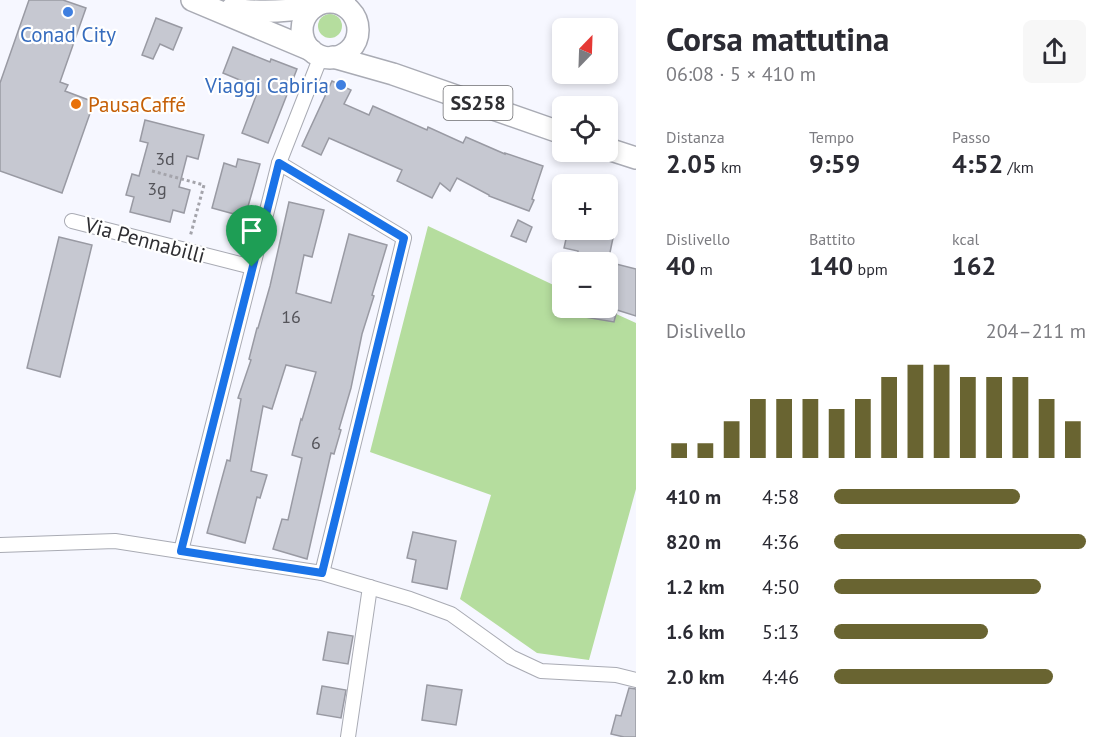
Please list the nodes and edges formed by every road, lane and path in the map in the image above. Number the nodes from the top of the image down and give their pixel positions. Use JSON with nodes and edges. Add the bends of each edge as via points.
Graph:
{"nodes":[{"id":1,"x":199,"y":3,"type":"edge"},
{"id":2,"x":346,"y":3,"type":"edge"},
{"id":3,"x":314,"y":7,"type":"junction"},
{"id":4,"x":358,"y":32,"type":"junction"},
{"id":5,"x":322,"y":54,"type":"junction"},
{"id":6,"x":393,"y":74,"type":"junction"},
{"id":7,"x":552,"y":130,"type":"edge"},
{"id":8,"x":618,"y":152,"type":"edge"},
{"id":9,"x":636,"y":159,"type":"edge"},
{"id":10,"x":279,"y":163,"type":"junction"},
{"id":11,"x":152,"y":171,"type":"dead end"},
{"id":12,"x":72,"y":221,"type":"dead end"},
{"id":13,"x":187,"y":250,"type":"junction"},
{"id":14,"x":252,"y":267,"type":"junction"},
{"id":15,"x":0,"y":545,"type":"edge"},
{"id":16,"x":181,"y":551,"type":"junction"},
{"id":17,"x":322,"y":573,"type":"junction"},
{"id":18,"x":370,"y":587,"type":"junction"},
{"id":19,"x":636,"y":680,"type":"edge"},
{"id":20,"x":348,"y":737,"type":"edge"}],
"edges":[{"from":1,"to":3,"type":"main road","number":"SS258","via":[[252,12]]},
{"from":1,"to":5,"type":"main road","number":"SS258"},
{"from":2,"to":3,"type":"main road","number":"SS258","via":[[329,2]]},
{"from":2,"to":4,"type":"main road","number":"SS258"},
{"from":3,"to":5,"type":"main road","via":[[302,28],[306,43]]},
{"from":4,"to":5,"type":"main road","via":[[350,49],[342,55]]},
{"from":4,"to":6,"type":"main road","number":"SS258","via":[[370,52]]},
{"from":5,"to":6,"type":"main road","number":"SS258"},
{"from":5,"to":10,"type":"street"},
{"from":6,"to":7,"type":"main road","number":"SS258"},
{"from":8,"to":9,"type":"main road"},
{"from":10,"to":14,"type":"street"},
{"from":10,"to":17,"type":"street","via":[[404,238]]},
{"from":11,"to":13,"type":"path","via":[[204,185]]},
{"from":12,"to":13,"type":"street","name":"Via Pennabilli"},
{"from":13,"to":14,"type":"street","name":"Via Pennabilli"},
{"from":14,"to":16,"type":"street"},
{"from":15,"to":16,"type":"street","via":[[115,541]]},
{"from":16,"to":17,"type":"street"},
{"from":17,"to":18,"type":"street"},
{"from":18,"to":19,"type":"street","via":[[451,614],[511,657],[541,670]]},
{"from":18,"to":20,"type":"street"}]}
